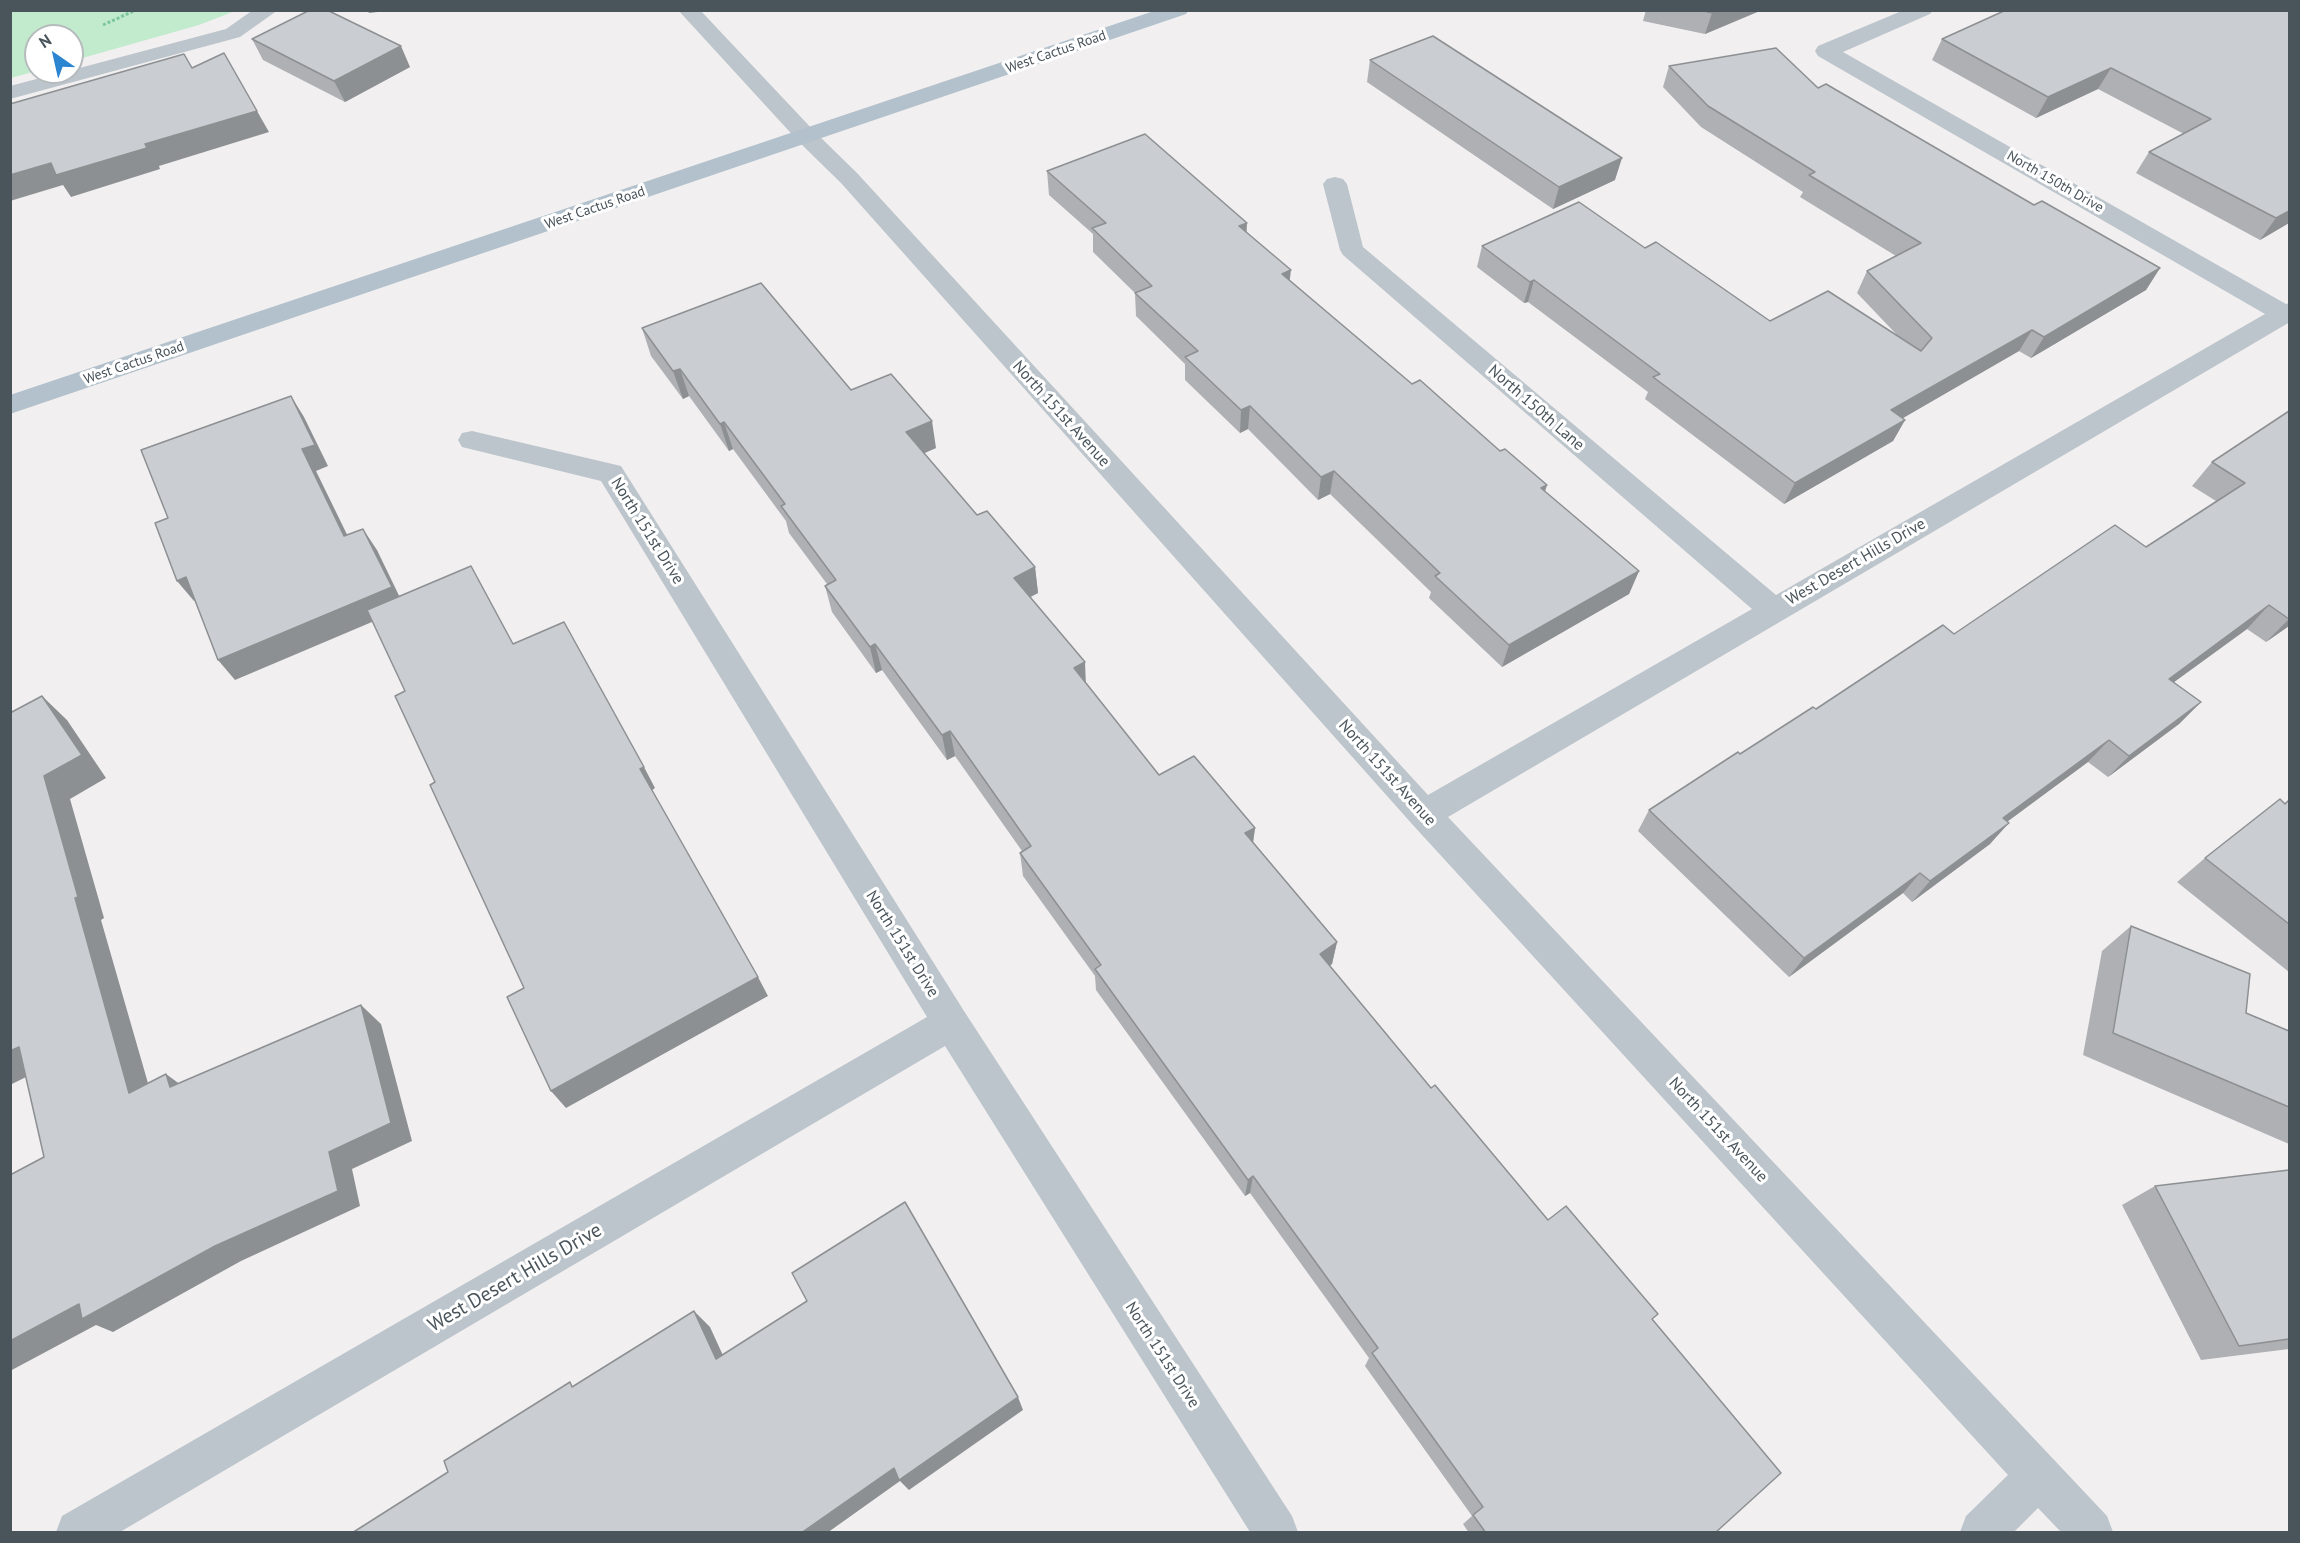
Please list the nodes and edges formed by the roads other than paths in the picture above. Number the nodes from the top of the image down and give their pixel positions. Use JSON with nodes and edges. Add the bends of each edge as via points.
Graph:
{"nodes":[{"id":1,"x":268,"y":10,"type":"edge"},
{"id":2,"x":688,"y":10,"type":"edge"},
{"id":3,"x":1179,"y":10,"type":"edge"},
{"id":4,"x":1923,"y":10,"type":"edge"},
{"id":5,"x":10,"y":93,"type":"edge"},
{"id":6,"x":807,"y":137,"type":"junction"},
{"id":7,"x":1335,"y":184,"type":"dead end"},
{"id":8,"x":2287,"y":312,"type":"edge"},
{"id":9,"x":10,"y":405,"type":"edge"},
{"id":10,"x":472,"y":440,"type":"dead end"},
{"id":11,"x":1773,"y":610,"type":"junction"},
{"id":12,"x":1424,"y":814,"type":"junction"},
{"id":13,"x":951,"y":1023,"type":"junction"},
{"id":14,"x":2039,"y":1476,"type":"junction"},
{"id":15,"x":78,"y":1533,"type":"edge"},
{"id":16,"x":1276,"y":1533,"type":"edge"},
{"id":17,"x":1982,"y":1533,"type":"edge"},
{"id":18,"x":2091,"y":1533,"type":"edge"}],
"edges":[{"from":1,"to":5,"type":"street","via":[[232,33]]},
{"from":2,"to":6,"type":"street","name":"North 151st Avenue"},
{"from":3,"to":6,"type":"main road","name":"West Cactus Road"},
{"from":4,"to":8,"type":"street","name":"North 150th Drive","via":[[1826,51]]},
{"from":6,"to":9,"type":"main road","name":"West Cactus Road"},
{"from":6,"to":12,"type":"street","name":"North 151st Avenue","via":[[849,178]]},
{"from":7,"to":11,"type":"street","name":"North 150th Lane","via":[[1352,250]]},
{"from":8,"to":11,"type":"street","name":"West Desert Hills Drive"},
{"from":10,"to":13,"type":"street","name":"North 151st Drive","via":[[611,473]]},
{"from":11,"to":12,"type":"street","name":"West Desert Hills Drive"},
{"from":12,"to":14,"type":"street","name":"North 151st Avenue"},
{"from":13,"to":15,"type":"street","name":"West Desert Hills Drive"},
{"from":13,"to":16,"type":"street","name":"North 151st Drive"},
{"from":14,"to":17,"type":"street"},
{"from":14,"to":18,"type":"street","name":"North 151st Avenue"}]}
